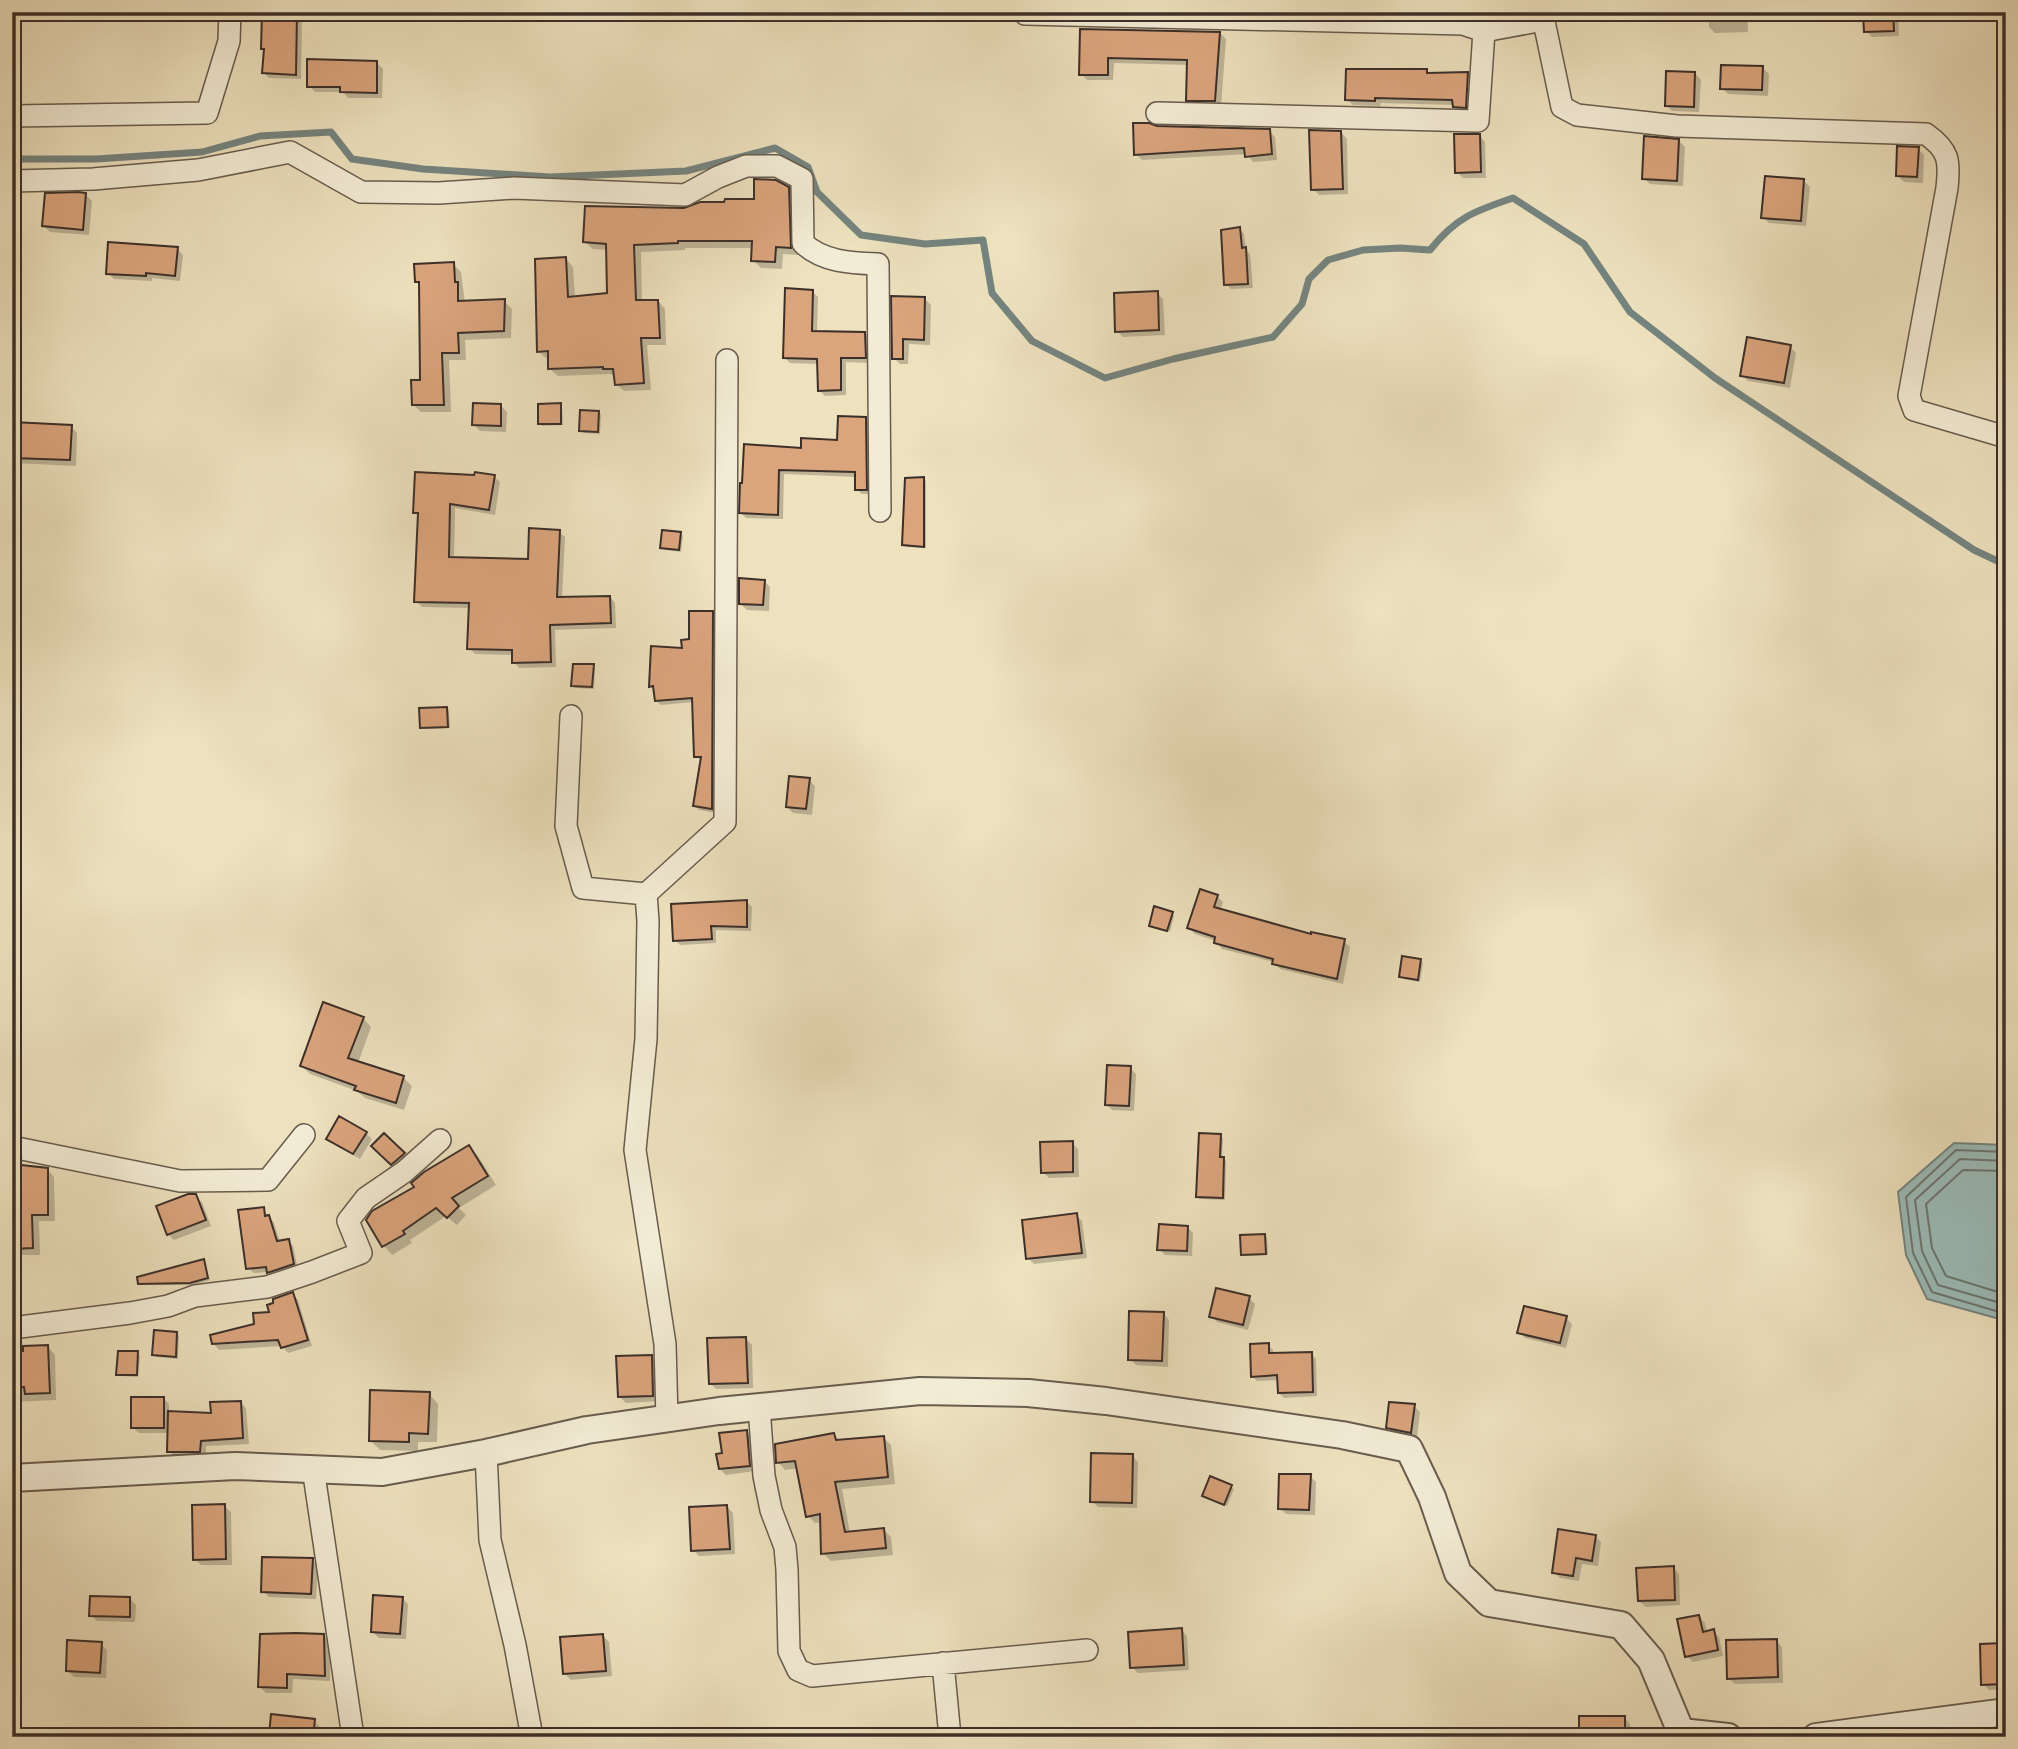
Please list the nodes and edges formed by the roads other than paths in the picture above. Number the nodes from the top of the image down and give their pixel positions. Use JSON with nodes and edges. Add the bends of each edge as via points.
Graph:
{"nodes":[{"id":1,"x":230,"y":12,"type":"edge"},
{"id":2,"x":1026,"y":12,"type":"edge"},
{"id":3,"x":1542,"y":16,"type":"edge"},
{"id":4,"x":1484,"y":30,"type":"junction"},
{"id":5,"x":1157,"y":113,"type":"dead end"},
{"id":6,"x":12,"y":116,"type":"edge"},
{"id":7,"x":12,"y":181,"type":"edge"},
{"id":8,"x":727,"y":360,"type":"dead end"},
{"id":9,"x":2006,"y":437,"type":"edge"},
{"id":10,"x":880,"y":511,"type":"dead end"},
{"id":11,"x":571,"y":716,"type":"dead end"},
{"id":12,"x":646,"y":894,"type":"junction"},
{"id":13,"x":304,"y":1135,"type":"dead end"},
{"id":14,"x":440,"y":1140,"type":"dead end"},
{"id":15,"x":12,"y":1147,"type":"edge"},
{"id":16,"x":12,"y":1328,"type":"edge"},
{"id":17,"x":759,"y":1407,"type":"junction"},
{"id":18,"x":667,"y":1419,"type":"junction"},
{"id":19,"x":486,"y":1453,"type":"junction"},
{"id":20,"x":313,"y":1468,"type":"junction"},
{"id":21,"x":12,"y":1478,"type":"edge"},
{"id":22,"x":1087,"y":1650,"type":"dead end"},
{"id":23,"x":943,"y":1663,"type":"junction"},
{"id":24,"x":2006,"y":1712,"type":"edge"},
{"id":25,"x":353,"y":1737,"type":"edge"},
{"id":26,"x":531,"y":1737,"type":"edge"},
{"id":27,"x":950,"y":1737,"type":"edge"},
{"id":28,"x":1728,"y":1737,"type":"edge"},
{"id":29,"x":1816,"y":1737,"type":"edge"}],
"edges":[{"from":1,"to":6,"type":"street","via":[[229,41],[206,113]]},
{"from":2,"to":4,"type":"street","via":[[1463,24]]},
{"from":3,"to":4,"type":"street"},
{"from":3,"to":9,"type":"street","via":[[1562,107],[1577,115],[1677,126],[1926,134],[1937,141],[1949,167],[1947,188],[1909,396],[1914,410]]},
{"from":4,"to":5,"type":"street","via":[[1478,121]]},
{"from":7,"to":10,"type":"street","via":[[198,170],[290,152],[361,192],[513,188],[685,195],[746,166],[777,166],[802,179],[803,243],[813,252],[846,262],[878,264]]},
{"from":8,"to":12,"type":"street","via":[[725,822]]},
{"from":11,"to":12,"type":"street","via":[[566,826],[583,888]]},
{"from":12,"to":18,"type":"street","via":[[646,1039],[635,1150],[665,1344]]},
{"from":13,"to":15,"type":"street","via":[[268,1180],[180,1181]]},
{"from":14,"to":16,"type":"street","via":[[366,1198],[348,1220],[361,1253],[267,1287],[195,1296],[130,1313]]},
{"from":17,"to":18,"type":"street"},
{"from":17,"to":23,"type":"street","via":[[764,1476],[788,1570],[789,1651],[798,1670],[812,1676]]},
{"from":17,"to":28,"type":"street","via":[[920,1391],[1028,1393],[1409,1449],[1432,1497],[1458,1573],[1489,1603],[1621,1625],[1651,1660],[1681,1732]]},
{"from":18,"to":19,"type":"street","via":[[587,1430]]},
{"from":19,"to":20,"type":"street","via":[[382,1472]]},
{"from":19,"to":26,"type":"street","via":[[490,1540]]},
{"from":20,"to":21,"type":"street","via":[[197,1467]]},
{"from":20,"to":25,"type":"street"},
{"from":22,"to":23,"type":"street"},
{"from":23,"to":27,"type":"street"},
{"from":24,"to":29,"type":"street"}]}
